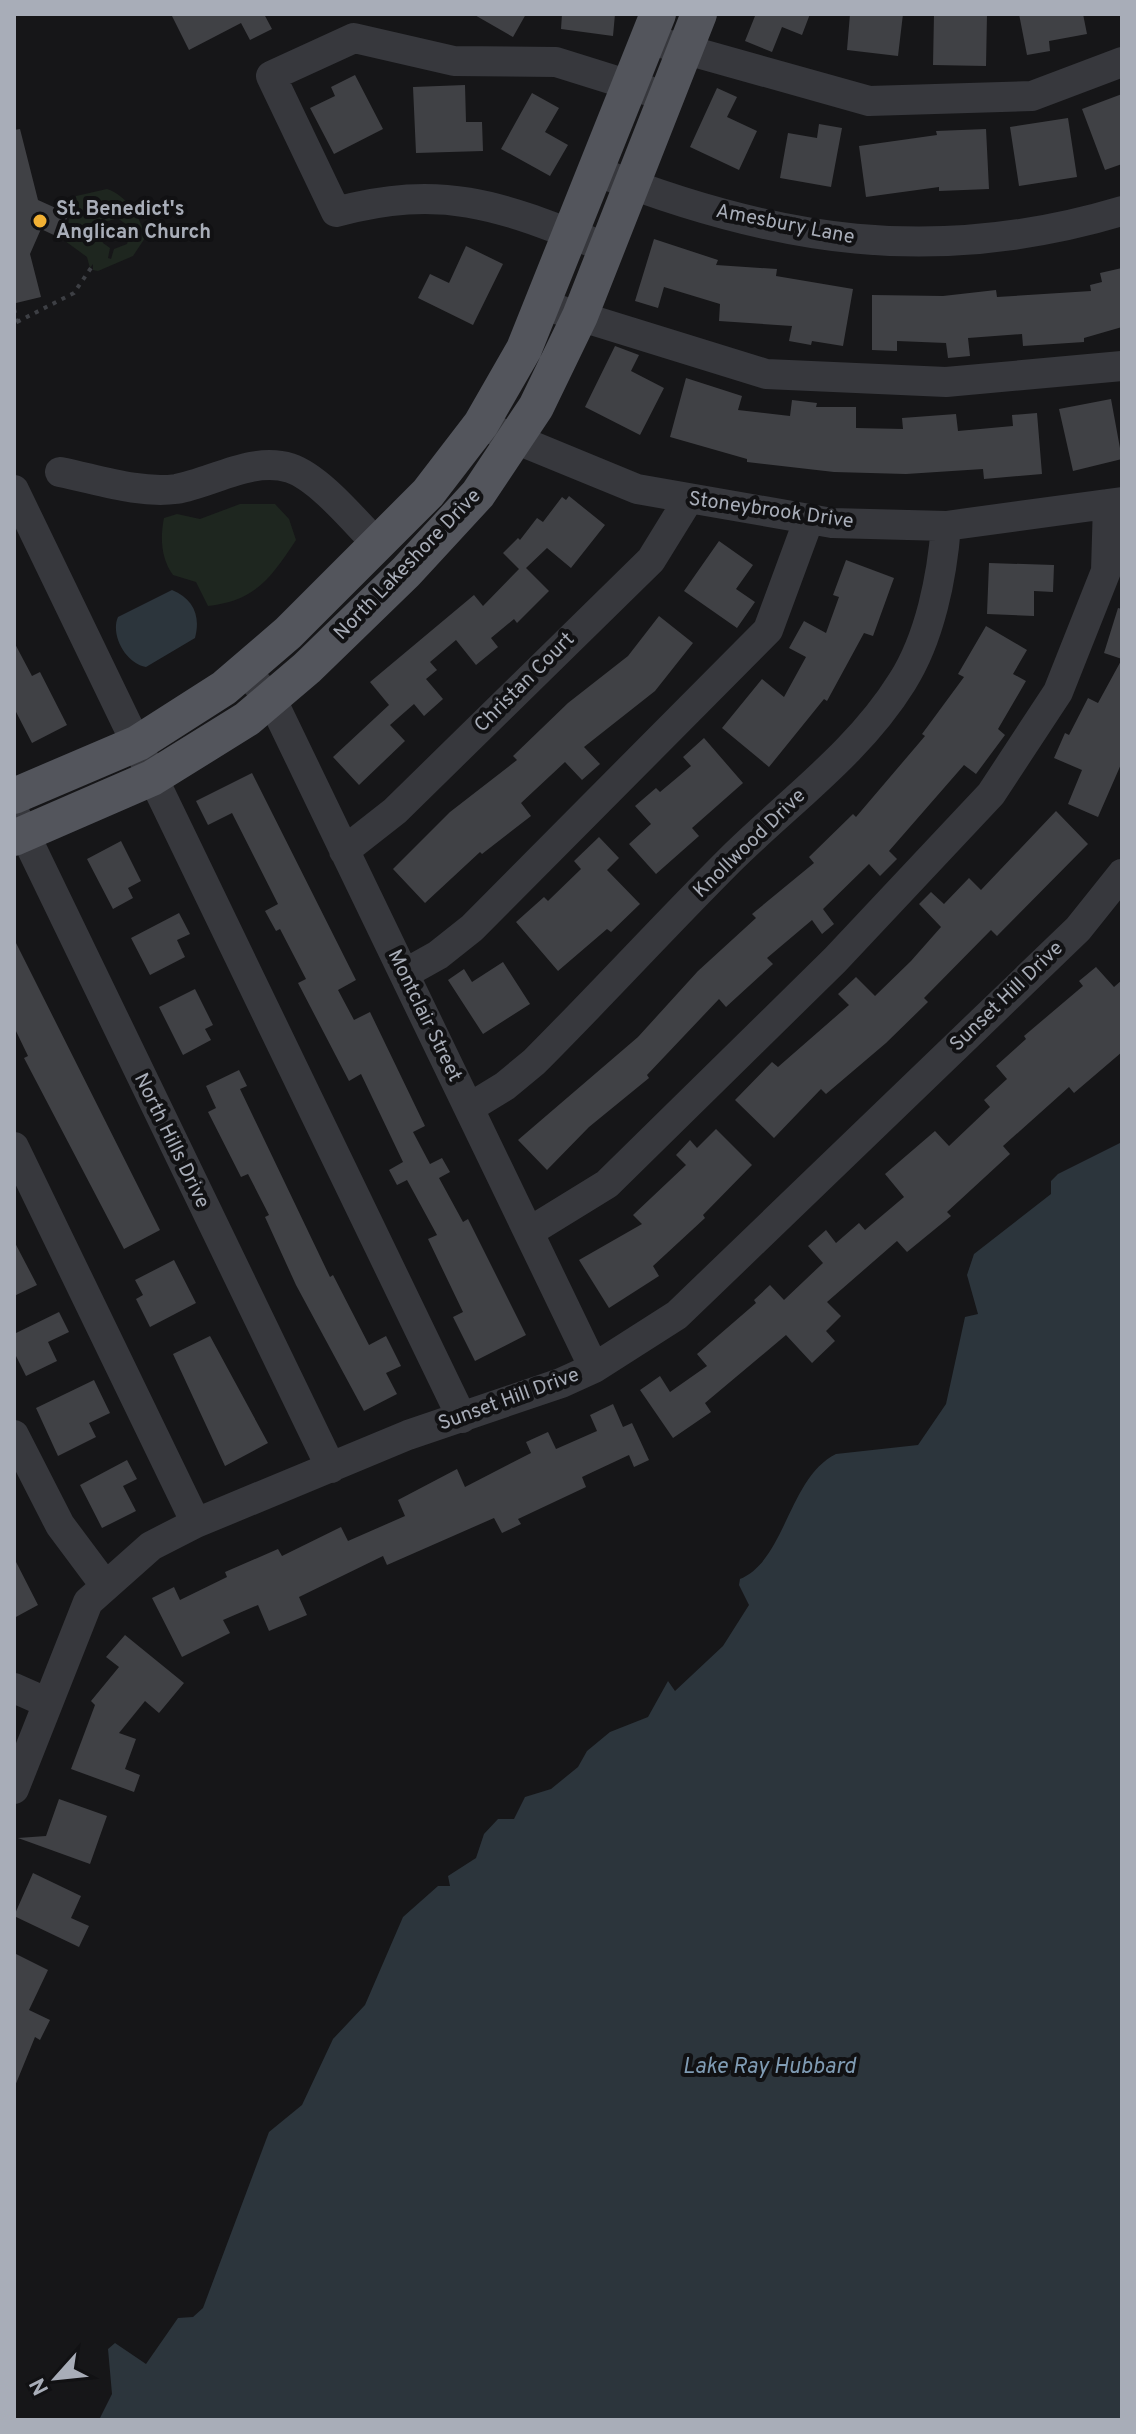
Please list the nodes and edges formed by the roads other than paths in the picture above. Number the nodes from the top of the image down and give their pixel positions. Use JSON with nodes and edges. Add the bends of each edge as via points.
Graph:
{"nodes":[{"id":1,"x":699,"y":14,"type":"edge"},
{"id":2,"x":653,"y":26,"type":"edge"},
{"id":3,"x":685,"y":51,"type":"junction"},
{"id":4,"x":1122,"y":62,"type":"edge"},
{"id":5,"x":632,"y":84,"type":"junction"},
{"id":6,"x":668,"y":97,"type":"junction"},
{"id":7,"x":596,"y":171,"type":"junction"},
{"id":8,"x":632,"y":185,"type":"junction"},
{"id":9,"x":1122,"y":211,"type":"edge"},
{"id":10,"x":571,"y":234,"type":"junction"},
{"id":11,"x":607,"y":248,"type":"junction"},
{"id":12,"x":543,"y":305,"type":"junction"},
{"id":13,"x":580,"y":316,"type":"junction"},
{"id":14,"x":1122,"y":366,"type":"edge"},
{"id":15,"x":481,"y":424,"type":"junction"},
{"id":16,"x":516,"y":440,"type":"junction"},
{"id":17,"x":60,"y":472,"type":"dead end"},
{"id":18,"x":14,"y":490,"type":"edge"},
{"id":19,"x":688,"y":500,"type":"junction"},
{"id":20,"x":1115,"y":503,"type":"edge"},
{"id":21,"x":809,"y":519,"type":"junction"},
{"id":22,"x":946,"y":526,"type":"junction"},
{"id":23,"x":378,"y":545,"type":"junction"},
{"id":24,"x":406,"y":572,"type":"junction"},
{"id":25,"x":245,"y":671,"type":"junction"},
{"id":26,"x":272,"y":700,"type":"junction"},
{"id":27,"x":138,"y":743,"type":"junction"},
{"id":28,"x":152,"y":778,"type":"junction"},
{"id":29,"x":14,"y":796,"type":"edge"},
{"id":30,"x":17,"y":828,"type":"edge"},
{"id":31,"x":344,"y":851,"type":"junction"},
{"id":32,"x":1122,"y":874,"type":"edge"},
{"id":33,"x":404,"y":974,"type":"junction"},
{"id":34,"x":469,"y":1108,"type":"junction"},
{"id":35,"x":14,"y":1147,"type":"edge"},
{"id":36,"x":529,"y":1232,"type":"junction"},
{"id":37,"x":594,"y":1368,"type":"junction"},
{"id":38,"x":462,"y":1418,"type":"junction"},
{"id":39,"x":14,"y":1435,"type":"edge"},
{"id":40,"x":331,"y":1468,"type":"junction"},
{"id":41,"x":196,"y":1523,"type":"junction"},
{"id":42,"x":104,"y":1584,"type":"junction"},
{"id":43,"x":14,"y":1688,"type":"edge"},
{"id":44,"x":48,"y":1703,"type":"junction"},
{"id":45,"x":14,"y":1789,"type":"edge"}],
"edges":[{"from":1,"to":3,"type":"main road","name":"North Lakeshore Drive"},
{"from":2,"to":3,"type":"street"},
{"from":2,"to":5,"type":"main road","name":"North Lakeshore Drive"},
{"from":3,"to":4,"type":"street","via":[[869,101],[1032,96]]},
{"from":3,"to":6,"type":"main road","name":"North Lakeshore Drive"},
{"from":5,"to":6,"type":"street"},
{"from":5,"to":7,"type":"main road","name":"North Lakeshore Drive"},
{"from":5,"to":10,"type":"street","via":[[556,62],[454,61],[354,38],[271,76],[336,212],[436,197],[482,202]]},
{"from":6,"to":8,"type":"main road","name":"North Lakeshore Drive"},
{"from":7,"to":8,"type":"street","name":"Amesbury Lane"},
{"from":7,"to":10,"type":"main road","name":"North Lakeshore Drive"},
{"from":8,"to":9,"type":"street","name":"Amesbury Lane","via":[[780,229],[871,242],[964,242],[1022,235]]},
{"from":8,"to":11,"type":"main road","name":"North Lakeshore Drive"},
{"from":10,"to":11,"type":"street"},
{"from":10,"to":12,"type":"main road","name":"North Lakeshore Drive"},
{"from":11,"to":13,"type":"main road","name":"North Lakeshore Drive"},
{"from":12,"to":13,"type":"street"},
{"from":12,"to":15,"type":"main road","name":"North Lakeshore Drive"},
{"from":13,"to":14,"type":"street","via":[[766,374],[946,382]]},
{"from":13,"to":16,"type":"main road","name":"North Lakeshore Drive"},
{"from":15,"to":16,"type":"street","name":"Stoneybrook Drive"},
{"from":15,"to":23,"type":"main road","name":"North Lakeshore Drive","via":[[428,493]]},
{"from":16,"to":19,"type":"street","name":"Stoneybrook Drive","via":[[637,489]]},
{"from":16,"to":24,"type":"main road","name":"North Lakeshore Drive","via":[[470,503]]},
{"from":17,"to":23,"type":"street","via":[[175,489],[263,465],[290,468],[315,484]]},
{"from":18,"to":27,"type":"street"},
{"from":19,"to":21,"type":"street","name":"Stoneybrook Drive"},
{"from":19,"to":31,"type":"street","name":"Christan Court","via":[[651,560],[395,811]]},
{"from":20,"to":22,"type":"street","name":"Stoneybrook Drive"},
{"from":20,"to":36,"type":"street","via":[[1106,571],[1063,679],[991,794],[835,960],[607,1184]]},
{"from":21,"to":22,"type":"street","name":"Stoneybrook Drive"},
{"from":21,"to":33,"type":"street","via":[[768,630],[472,928]]},
{"from":22,"to":34,"type":"street","name":"Knollwood Drive","via":[[926,626],[903,681],[856,742],[728,862],[534,1062]]},
{"from":23,"to":24,"type":"main road"},
{"from":23,"to":25,"type":"main road","name":"North Lakeshore Drive"},
{"from":24,"to":26,"type":"main road","name":"North Lakeshore Drive"},
{"from":25,"to":26,"type":"street","name":"Montclair Street"},
{"from":25,"to":27,"type":"main road","name":"North Lakeshore Drive"},
{"from":26,"to":28,"type":"main road","name":"North Lakeshore Drive"},
{"from":26,"to":31,"type":"street","name":"Montclair Street"},
{"from":27,"to":28,"type":"street"},
{"from":27,"to":29,"type":"main road","name":"North Lakeshore Drive"},
{"from":28,"to":30,"type":"main road","name":"North Lakeshore Drive"},
{"from":28,"to":38,"type":"street"},
{"from":30,"to":40,"type":"street","name":"North Hills Drive"},
{"from":31,"to":33,"type":"street","name":"Montclair Street"},
{"from":32,"to":37,"type":"street","name":"Sunset Hill Drive","via":[[1078,929],[677,1315]]},
{"from":33,"to":34,"type":"street","name":"Montclair Street"},
{"from":34,"to":36,"type":"street","name":"Montclair Street"},
{"from":35,"to":41,"type":"street"},
{"from":36,"to":37,"type":"street","name":"Montclair Street"},
{"from":37,"to":38,"type":"street","name":"Sunset Hill Drive"},
{"from":38,"to":40,"type":"street","name":"Sunset Hill Drive"},
{"from":39,"to":42,"type":"street","via":[[60,1525]]},
{"from":40,"to":41,"type":"street","name":"Sunset Hill Drive"},
{"from":41,"to":42,"type":"street","name":"Sunset Hill Drive","via":[[151,1546]]},
{"from":42,"to":44,"type":"street","name":"Sunset Hill Drive","via":[[88,1602]]},
{"from":43,"to":44,"type":"street"},
{"from":44,"to":45,"type":"street","name":"Sunset Hill Drive"}]}
